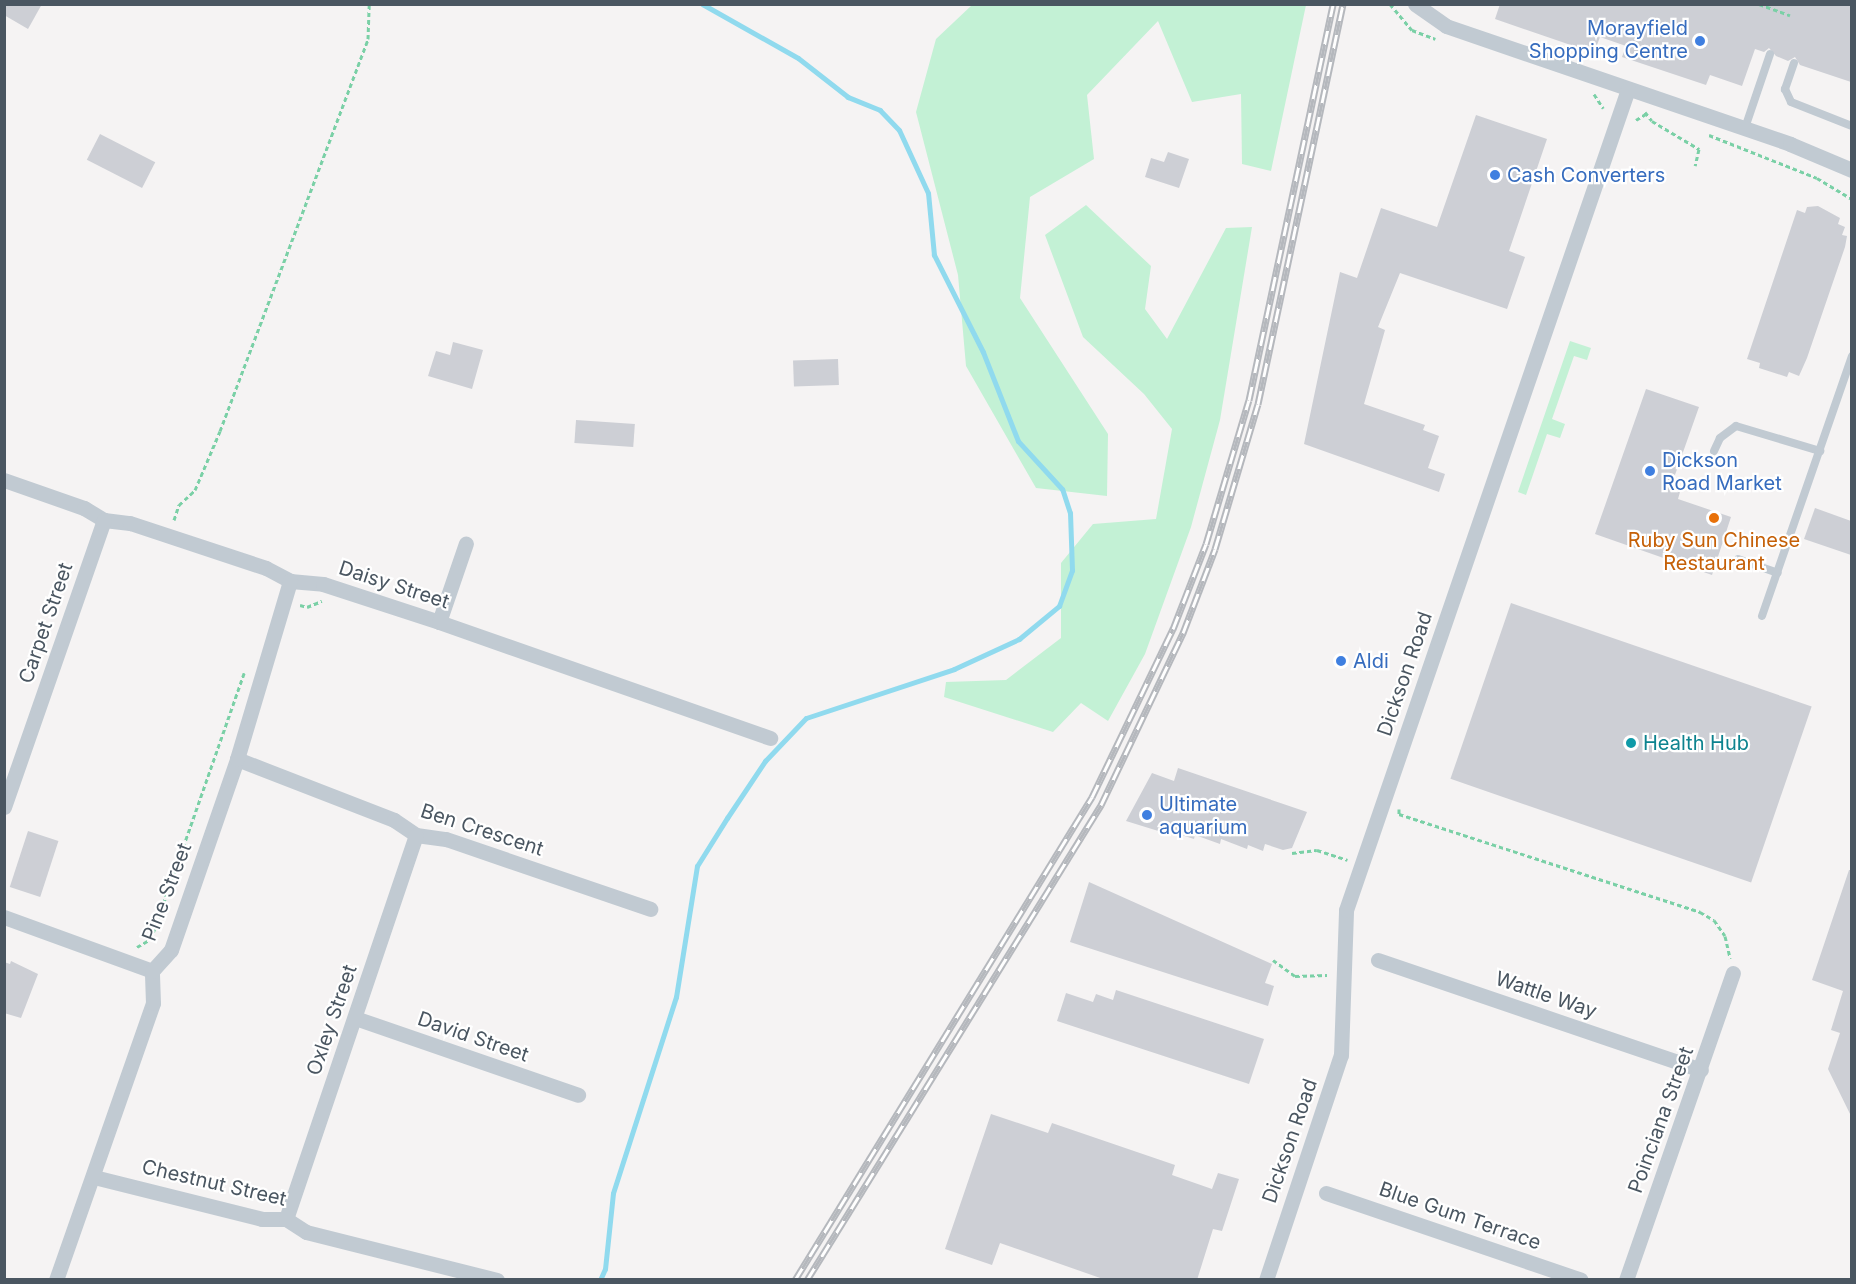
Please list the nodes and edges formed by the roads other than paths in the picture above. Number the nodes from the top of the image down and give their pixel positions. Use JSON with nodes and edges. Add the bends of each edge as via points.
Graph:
{"nodes":[{"id":1,"x":1415,"y":4,"type":"edge"},
{"id":2,"x":1770,"y":54,"type":"dead end"},
{"id":3,"x":1794,"y":63,"type":"dead end"},
{"id":4,"x":1628,"y":89,"type":"junction"},
{"id":5,"x":1851,"y":126,"type":"edge"},
{"id":6,"x":1745,"y":128,"type":"junction"},
{"id":7,"x":1851,"y":171,"type":"edge"},
{"id":8,"x":1851,"y":356,"type":"edge"},
{"id":9,"x":1714,"y":451,"type":"dead end"},
{"id":10,"x":1820,"y":452,"type":"junction"},
{"id":11,"x":4,"y":480,"type":"edge"},
{"id":12,"x":104,"y":520,"type":"junction"},
{"id":13,"x":466,"y":543,"type":"dead end"},
{"id":14,"x":1738,"y":559,"type":"dead end"},
{"id":15,"x":1778,"y":573,"type":"junction"},
{"id":16,"x":290,"y":581,"type":"junction"},
{"id":17,"x":1762,"y":616,"type":"dead end"},
{"id":18,"x":439,"y":621,"type":"junction"},
{"id":19,"x":770,"y":738,"type":"dead end"},
{"id":20,"x":237,"y":759,"type":"junction"},
{"id":21,"x":4,"y":807,"type":"edge"},
{"id":22,"x":416,"y":835,"type":"junction"},
{"id":23,"x":650,"y":909,"type":"dead end"},
{"id":24,"x":4,"y":917,"type":"edge"},
{"id":25,"x":1378,"y":960,"type":"dead end"},
{"id":26,"x":152,"y":971,"type":"junction"},
{"id":27,"x":1733,"y":973,"type":"road end"},
{"id":28,"x":355,"y":1018,"type":"junction"},
{"id":29,"x":1701,"y":1070,"type":"junction"},
{"id":30,"x":578,"y":1095,"type":"dead end"},
{"id":31,"x":94,"y":1177,"type":"junction"},
{"id":32,"x":1326,"y":1193,"type":"dead end"},
{"id":33,"x":286,"y":1219,"type":"junction"},
{"id":34,"x":56,"y":1280,"type":"edge"},
{"id":35,"x":497,"y":1280,"type":"edge"},
{"id":36,"x":1266,"y":1280,"type":"edge"},
{"id":37,"x":1581,"y":1280,"type":"edge"},
{"id":38,"x":1626,"y":1280,"type":"edge"}],
"edges":[{"from":1,"to":4,"type":"street","via":[[1446,26]]},
{"from":2,"to":6,"type":"lane"},
{"from":3,"to":5,"type":"lane","via":[[1785,89],[1791,102]]},
{"from":4,"to":6,"type":"street"},
{"from":4,"to":36,"type":"street","name":"Dickson Road","via":[[1346,910],[1341,1055]]},
{"from":6,"to":7,"type":"street"},
{"from":8,"to":10,"type":"lane"},
{"from":9,"to":10,"type":"lane","via":[[1720,438],[1736,426]]},
{"from":10,"to":15,"type":"lane"},
{"from":11,"to":12,"type":"street","name":"Daisy Street","via":[[84,508]]},
{"from":12,"to":16,"type":"street","name":"Daisy Street","via":[[130,523],[266,568]]},
{"from":12,"to":21,"type":"street","name":"Carpet Street"},
{"from":13,"to":18,"type":"street"},
{"from":14,"to":15,"type":"lane"},
{"from":15,"to":17,"type":"lane"},
{"from":16,"to":18,"type":"street","name":"Daisy Street","via":[[323,584]]},
{"from":16,"to":20,"type":"street","name":"Pine Street"},
{"from":18,"to":19,"type":"street","name":"Daisy Street"},
{"from":20,"to":22,"type":"street","name":"Ben Crescent","via":[[394,820]]},
{"from":20,"to":26,"type":"street","name":"Pine Street","via":[[171,950]]},
{"from":22,"to":23,"type":"street","name":"Ben Crescent","via":[[447,839]]},
{"from":22,"to":28,"type":"street","name":"Oxley Street"},
{"from":24,"to":26,"type":"street"},
{"from":25,"to":29,"type":"street","name":"Wattle Way"},
{"from":26,"to":31,"type":"street","name":"Pine Street","via":[[153,1003]]},
{"from":27,"to":29,"type":"street","name":"Poinciana Street"},
{"from":28,"to":30,"type":"street","name":"David Street"},
{"from":28,"to":33,"type":"street","name":"Oxley Street"},
{"from":29,"to":38,"type":"street","name":"Poinciana Street"},
{"from":31,"to":33,"type":"street","name":"Chestnut Street","via":[[262,1219]]},
{"from":31,"to":34,"type":"street","name":"Pine Street"},
{"from":32,"to":37,"type":"street","name":"Blue Gum Terrace"},
{"from":33,"to":35,"type":"street","name":"Chestnut Street","via":[[306,1232]]}]}
